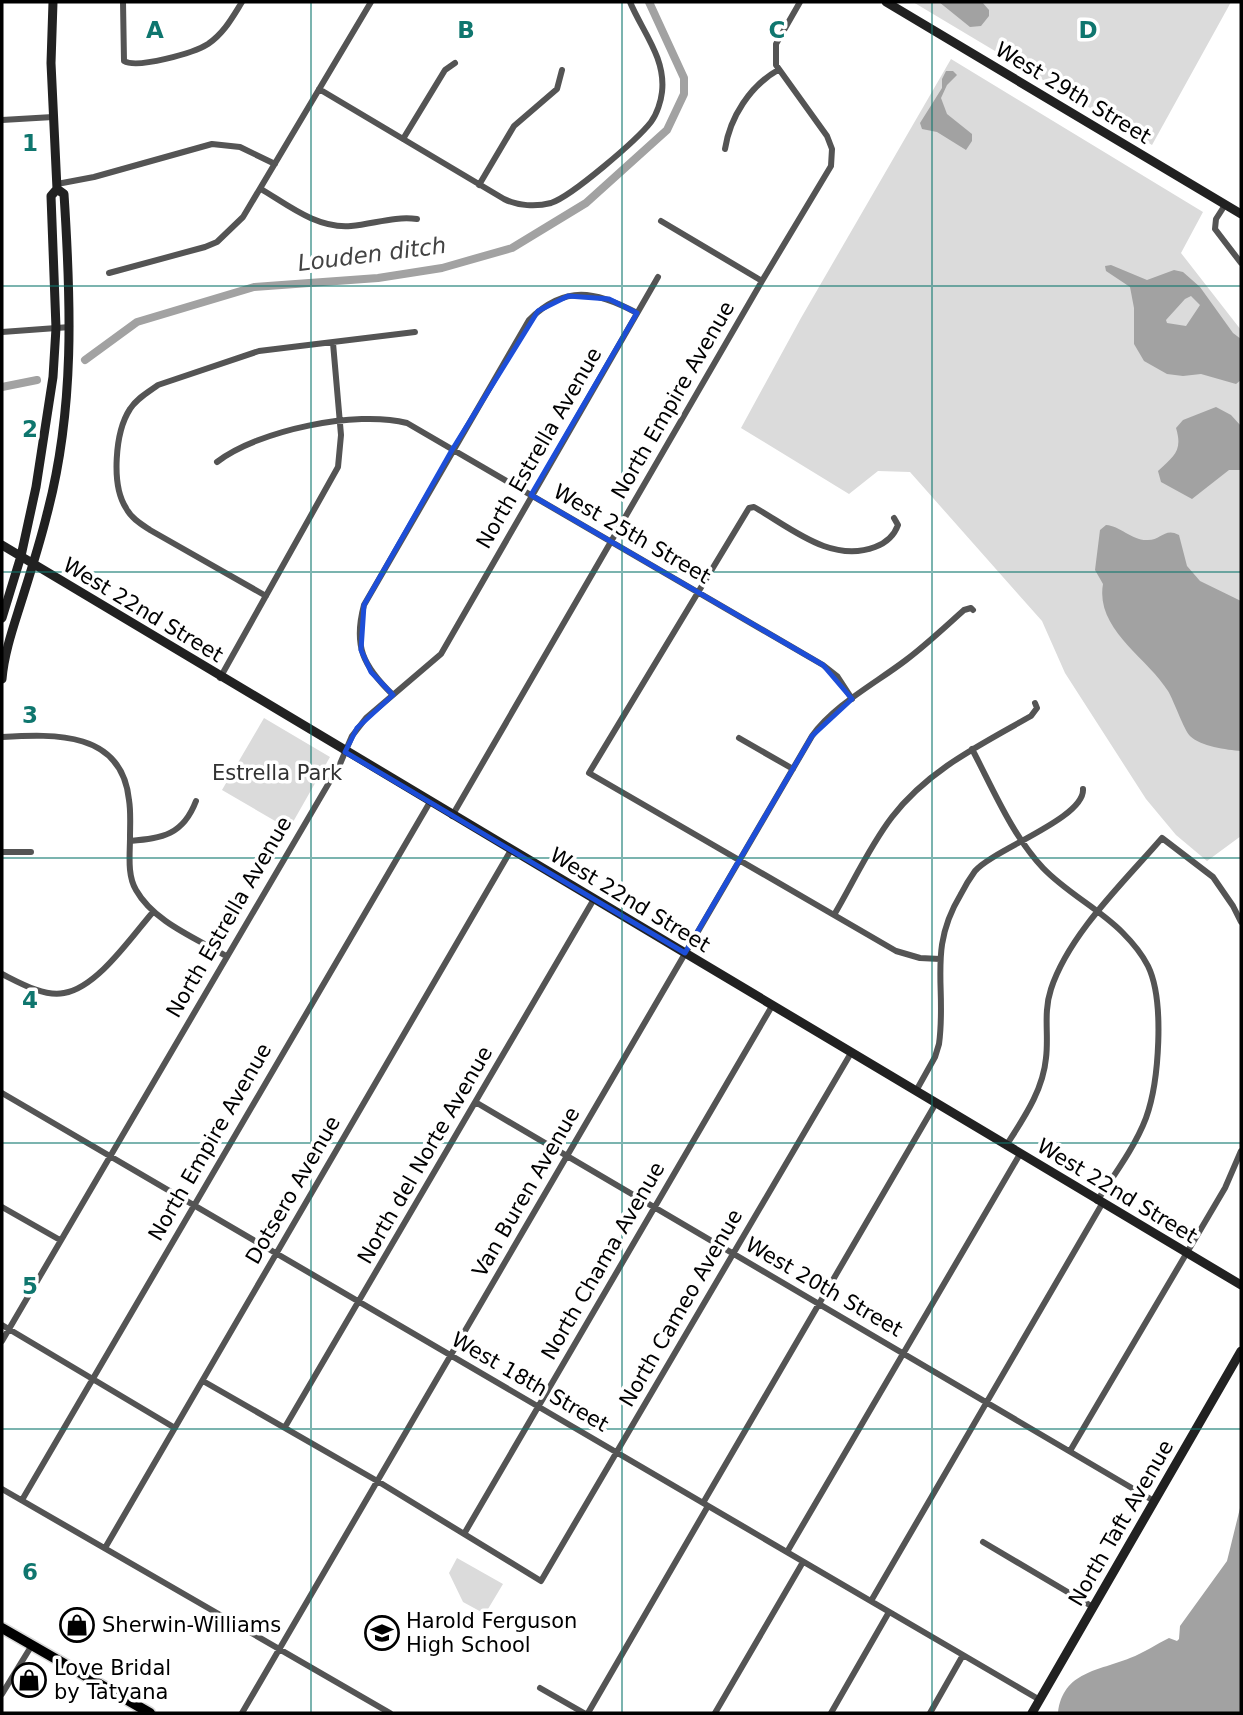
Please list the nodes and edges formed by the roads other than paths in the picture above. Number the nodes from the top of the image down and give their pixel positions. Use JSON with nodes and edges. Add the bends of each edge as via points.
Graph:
{"nodes":[{"id":1,"x":53,"y":2,"type":"edge"},
{"id":2,"x":123,"y":2,"type":"edge"},
{"id":3,"x":242,"y":2,"type":"edge"},
{"id":4,"x":371,"y":2,"type":"edge"},
{"id":5,"x":630,"y":2,"type":"edge"},
{"id":6,"x":800,"y":2,"type":"edge"},
{"id":7,"x":886,"y":2,"type":"edge"},
{"id":8,"x":455,"y":63,"type":"dead end"},
{"id":9,"x":562,"y":70,"type":"dead end"},
{"id":10,"x":778,"y":70,"type":"junction"},
{"id":11,"x":319,"y":89,"type":"junction"},
{"id":12,"x":53,"y":117,"type":"junction"},
{"id":13,"x":2,"y":120,"type":"edge"},
{"id":14,"x":403,"y":139,"type":"junction"},
{"id":15,"x":725,"y":149,"type":"dead end"},
{"id":16,"x":275,"y":164,"type":"junction"},
{"id":17,"x":479,"y":185,"type":"junction"},
{"id":18,"x":57,"y":187,"type":"junction"},
{"id":19,"x":261,"y":189,"type":"junction"},
{"id":20,"x":1225,"y":205,"type":"junction"},
{"id":21,"x":1241,"y":214,"type":"edge"},
{"id":22,"x":417,"y":219,"type":"dead end"},
{"id":23,"x":661,"y":221,"type":"dead end"},
{"id":24,"x":1241,"y":263,"type":"edge"},
{"id":25,"x":109,"y":273,"type":"dead end"},
{"id":26,"x":658,"y":277,"type":"dead end"},
{"id":27,"x":762,"y":281,"type":"junction"},
{"id":28,"x":637,"y":313,"type":"junction"},
{"id":29,"x":70,"y":327,"type":"junction"},
{"id":30,"x":56,"y":328,"type":"junction"},
{"id":31,"x":2,"y":332,"type":"edge"},
{"id":32,"x":415,"y":332,"type":"dead end"},
{"id":33,"x":332,"y":343,"type":"junction"},
{"id":34,"x":340,"y":422,"type":"junction"},
{"id":35,"x":452,"y":450,"type":"junction"},
{"id":36,"x":217,"y":462,"type":"dead end"},
{"id":37,"x":531,"y":495,"type":"junction"},
{"id":38,"x":894,"y":518,"type":"dead end"},
{"id":39,"x":611,"y":541,"type":"junction"},
{"id":40,"x":2,"y":545,"type":"edge"},
{"id":41,"x":21,"y":556,"type":"junction"},
{"id":42,"x":32,"y":563,"type":"junction"},
{"id":43,"x":698,"y":593,"type":"junction"},
{"id":44,"x":266,"y":596,"type":"junction"},
{"id":45,"x":973,"y":610,"type":"dead end"},
{"id":46,"x":2,"y":618,"type":"edge"},
{"id":47,"x":220,"y":678,"type":"junction"},
{"id":48,"x":2,"y":680,"type":"edge"},
{"id":49,"x":393,"y":695,"type":"junction"},
{"id":50,"x":852,"y":699,"type":"junction"},
{"id":51,"x":1035,"y":703,"type":"dead end"},
{"id":52,"x":2,"y":737,"type":"edge"},
{"id":53,"x":739,"y":738,"type":"dead end"},
{"id":54,"x":972,"y":749,"type":"junction"},
{"id":55,"x":345,"y":751,"type":"junction"},
{"id":56,"x":793,"y":769,"type":"junction"},
{"id":57,"x":1083,"y":789,"type":"dead end"},
{"id":58,"x":196,"y":801,"type":"dead end"},
{"id":59,"x":430,"y":802,"type":"junction"},
{"id":60,"x":453,"y":816,"type":"junction"},
{"id":61,"x":1023,"y":840,"type":"junction"},
{"id":62,"x":130,"y":841,"type":"junction"},
{"id":63,"x":511,"y":850,"type":"junction"},
{"id":64,"x":2,"y":852,"type":"edge"},
{"id":65,"x":31,"y":852,"type":"dead end"},
{"id":66,"x":741,"y":861,"type":"junction"},
{"id":67,"x":594,"y":899,"type":"junction"},
{"id":68,"x":1241,"y":901,"type":"edge"},
{"id":69,"x":1233,"y":906,"type":"junction"},
{"id":70,"x":153,"y":912,"type":"junction"},
{"id":71,"x":1099,"y":912,"type":"junction"},
{"id":72,"x":834,"y":915,"type":"junction"},
{"id":73,"x":1241,"y":922,"type":"edge"},
{"id":74,"x":685,"y":953,"type":"junction"},
{"id":75,"x":226,"y":956,"type":"junction"},
{"id":76,"x":940,"y":959,"type":"junction"},
{"id":77,"x":2,"y":974,"type":"edge"},
{"id":78,"x":772,"y":1006,"type":"junction"},
{"id":79,"x":851,"y":1053,"type":"junction"},
{"id":80,"x":916,"y":1091,"type":"junction"},
{"id":81,"x":2,"y":1093,"type":"edge"},
{"id":82,"x":477,"y":1102,"type":"junction"},
{"id":83,"x":936,"y":1103,"type":"junction"},
{"id":84,"x":1006,"y":1146,"type":"junction"},
{"id":85,"x":1241,"y":1151,"type":"edge"},
{"id":86,"x":1020,"y":1154,"type":"junction"},
{"id":87,"x":109,"y":1156,"type":"junction"},
{"id":88,"x":567,"y":1156,"type":"junction"},
{"id":89,"x":1100,"y":1202,"type":"junction"},
{"id":90,"x":193,"y":1205,"type":"junction"},
{"id":91,"x":2,"y":1207,"type":"edge"},
{"id":92,"x":655,"y":1207,"type":"junction"},
{"id":93,"x":60,"y":1240,"type":"junction"},
{"id":94,"x":733,"y":1253,"type":"junction"},
{"id":95,"x":1186,"y":1253,"type":"junction"},
{"id":96,"x":276,"y":1254,"type":"junction"},
{"id":97,"x":1241,"y":1285,"type":"edge"},
{"id":98,"x":359,"y":1302,"type":"junction"},
{"id":99,"x":819,"y":1304,"type":"junction"},
{"id":100,"x":5,"y":1327,"type":"edge"},
{"id":101,"x":2,"y":1340,"type":"edge"},
{"id":102,"x":1241,"y":1351,"type":"edge"},
{"id":103,"x":904,"y":1353,"type":"junction"},
{"id":104,"x":451,"y":1356,"type":"junction"},
{"id":105,"x":92,"y":1381,"type":"junction"},
{"id":106,"x":203,"y":1381,"type":"junction"},
{"id":107,"x":987,"y":1402,"type":"junction"},
{"id":108,"x":539,"y":1407,"type":"junction"},
{"id":109,"x":285,"y":1427,"type":"junction"},
{"id":110,"x":175,"y":1429,"type":"junction"},
{"id":111,"x":1070,"y":1451,"type":"junction"},
{"id":112,"x":616,"y":1452,"type":"junction"},
{"id":113,"x":379,"y":1482,"type":"junction"},
{"id":114,"x":2,"y":1489,"type":"edge"},
{"id":115,"x":22,"y":1500,"type":"junction"},
{"id":116,"x":1154,"y":1501,"type":"junction"},
{"id":117,"x":706,"y":1505,"type":"junction"},
{"id":118,"x":464,"y":1534,"type":"junction"},
{"id":119,"x":983,"y":1542,"type":"dead end"},
{"id":120,"x":105,"y":1549,"type":"junction"},
{"id":121,"x":787,"y":1552,"type":"junction"},
{"id":122,"x":803,"y":1562,"type":"junction"},
{"id":123,"x":871,"y":1601,"type":"junction"},
{"id":124,"x":1093,"y":1607,"type":"junction"},
{"id":125,"x":890,"y":1612,"type":"junction"},
{"id":126,"x":2,"y":1628,"type":"edge"},
{"id":127,"x":32,"y":1645,"type":"junction"},
{"id":128,"x":280,"y":1650,"type":"junction"},
{"id":129,"x":963,"y":1655,"type":"junction"},
{"id":130,"x":540,"y":1688,"type":"dead end"},
{"id":131,"x":2,"y":1695,"type":"edge"},
{"id":132,"x":1040,"y":1700,"type":"junction"},
{"id":133,"x":150,"y":1713,"type":"edge"},
{"id":134,"x":242,"y":1713,"type":"edge"},
{"id":135,"x":390,"y":1713,"type":"edge"},
{"id":136,"x":586,"y":1713,"type":"edge"},
{"id":137,"x":716,"y":1713,"type":"edge"},
{"id":138,"x":831,"y":1713,"type":"edge"},
{"id":139,"x":930,"y":1713,"type":"edge"},
{"id":140,"x":1032,"y":1713,"type":"edge"}],
"edges":[{"from":1,"to":12,"type":"main road"},
{"from":2,"to":3,"type":"street","via":[[125,63],[150,62],[206,46],[223,31]]},
{"from":4,"to":11,"type":"street"},
{"from":5,"to":17,"type":"street","via":[[662,70],[661,97],[650,123],[584,182],[550,203],[512,203]]},
{"from":6,"to":10,"type":"street","via":[[776,44]]},
{"from":7,"to":20,"type":"main road","name":"West 29th Street"},
{"from":8,"to":14,"type":"street","via":[[444,70]]},
{"from":9,"to":17,"type":"street","via":[[556,89],[514,126]]},
{"from":10,"to":15,"type":"street","via":[[754,88],[727,130]]},
{"from":10,"to":27,"type":"street","name":"North Empire Avenue","via":[[823,129],[832,156],[817,192]]},
{"from":11,"to":14,"type":"street"},
{"from":11,"to":16,"type":"street"},
{"from":12,"to":13,"type":"street"},
{"from":12,"to":18,"type":"main road"},
{"from":14,"to":17,"type":"street"},
{"from":16,"to":18,"type":"street","via":[[240,147],[212,144]]},
{"from":16,"to":19,"type":"street"},
{"from":18,"to":29,"type":"main road","via":[[64,194]]},
{"from":18,"to":30,"type":"main road","via":[[51,196]]},
{"from":19,"to":22,"type":"street","via":[[332,225]]},
{"from":19,"to":25,"type":"street","via":[[236,225],[217,242]]},
{"from":20,"to":21,"type":"main road","name":"West 29th Street"},
{"from":20,"to":24,"type":"street","via":[[1215,229]]},
{"from":23,"to":27,"type":"street"},
{"from":26,"to":28,"type":"street","name":"North Estrella Avenue"},
{"from":27,"to":39,"type":"street","name":"North Empire Avenue"},
{"from":28,"to":35,"type":"street","via":[[591,294],[558,299],[538,311]]},
{"from":28,"to":37,"type":"street","name":"North Estrella Avenue"},
{"from":29,"to":30,"type":"street"},
{"from":29,"to":42,"type":"main road","via":[[58,458]]},
{"from":30,"to":31,"type":"street"},
{"from":30,"to":41,"type":"main road","via":[[48,414]]},
{"from":32,"to":33,"type":"street"},
{"from":33,"to":34,"type":"street"},
{"from":33,"to":44,"type":"street","via":[[259,351],[158,385],[132,405],[120,436],[118,484],[132,517]]},
{"from":34,"to":35,"type":"street","name":"West 25th Street","via":[[386,419],[407,423]]},
{"from":34,"to":36,"type":"street","name":"West 25th Street","via":[[309,425],[227,454]]},
{"from":34,"to":44,"type":"street","via":[[338,467]]},
{"from":35,"to":37,"type":"street","name":"West 25th Street"},
{"from":35,"to":49,"type":"street","via":[[369,592],[360,621],[364,658]]},
{"from":37,"to":39,"type":"street","name":"West 25th Street"},
{"from":37,"to":49,"type":"street","name":"North Estrella Avenue","via":[[440,654]]},
{"from":38,"to":43,"type":"street","via":[[898,525],[894,534],[879,546],[844,551],[816,543],[751,507]]},
{"from":39,"to":43,"type":"street","name":"West 25th Street"},
{"from":39,"to":60,"type":"street","name":"North Empire Avenue"},
{"from":40,"to":41,"type":"main road","name":"West 22nd Street"},
{"from":41,"to":42,"type":"main road","name":"West 22nd Street"},
{"from":41,"to":46,"type":"main road"},
{"from":42,"to":47,"type":"main road","name":"West 22nd Street"},
{"from":42,"to":48,"type":"main road"},
{"from":43,"to":50,"type":"street","name":"West 25th Street","via":[[832,671]]},
{"from":43,"to":66,"type":"street","via":[[589,772]]},
{"from":44,"to":47,"type":"street"},
{"from":45,"to":50,"type":"street","name":"Van Buren Avenue","via":[[964,610],[911,657]]},
{"from":47,"to":55,"type":"main road","name":"West 22nd Street"},
{"from":49,"to":55,"type":"street","name":"North Estrella Avenue","via":[[357,728]]},
{"from":50,"to":56,"type":"street","name":"Van Buren Avenue","via":[[817,728]]},
{"from":51,"to":54,"type":"street","via":[[1031,716]]},
{"from":52,"to":62,"type":"street","via":[[70,737],[110,755],[128,791]]},
{"from":53,"to":56,"type":"street"},
{"from":54,"to":61,"type":"street"},
{"from":54,"to":72,"type":"street","via":[[939,771],[901,807]]},
{"from":55,"to":59,"type":"main road","name":"West 22nd Street"},
{"from":55,"to":75,"type":"street","name":"North Estrella Avenue"},
{"from":56,"to":66,"type":"street","name":"Van Buren Avenue"},
{"from":57,"to":61,"type":"street","via":[[1076,805]]},
{"from":58,"to":62,"type":"street","via":[[188,820],[174,832]]},
{"from":59,"to":60,"type":"main road","name":"West 22nd Street"},
{"from":59,"to":90,"type":"street","name":"North Empire Avenue"},
{"from":60,"to":63,"type":"main road","name":"West 22nd Street"},
{"from":61,"to":71,"type":"street","via":[[1055,879]]},
{"from":61,"to":76,"type":"street","via":[[973,874],[946,923]]},
{"from":62,"to":70,"type":"street","via":[[134,887]]},
{"from":63,"to":67,"type":"main road","name":"West 22nd Street"},
{"from":63,"to":96,"type":"street","name":"Dotsero Avenue"},
{"from":64,"to":65,"type":"street"},
{"from":66,"to":72,"type":"street"},
{"from":66,"to":74,"type":"street","name":"Van Buren Avenue"},
{"from":67,"to":74,"type":"main road","name":"West 22nd Street"},
{"from":67,"to":82,"type":"street","name":"North del Norte Avenue"},
{"from":68,"to":69,"type":"street"},
{"from":69,"to":71,"type":"street","via":[[1213,877],[1161,838]]},
{"from":69,"to":73,"type":"street"},
{"from":70,"to":75,"type":"street"},
{"from":70,"to":77,"type":"street","via":[[105,967],[72,991],[47,992]]},
{"from":71,"to":84,"type":"street","via":[[1054,980],[1045,1015],[1043,1077]]},
{"from":71,"to":89,"type":"street","via":[[1147,964],[1157,991],[1155,1080],[1146,1117]]},
{"from":72,"to":76,"type":"street","via":[[896,951]]},
{"from":74,"to":78,"type":"main road","name":"West 22nd Street"},
{"from":74,"to":88,"type":"street","name":"Van Buren Avenue"},
{"from":75,"to":87,"type":"street","name":"North Estrella Avenue"},
{"from":76,"to":80,"type":"street","via":[[939,1044]]},
{"from":78,"to":79,"type":"main road","name":"West 22nd Street"},
{"from":78,"to":92,"type":"street","name":"North Chama Avenue"},
{"from":79,"to":80,"type":"main road","name":"West 22nd Street"},
{"from":79,"to":94,"type":"street","name":"North Cameo Avenue"},
{"from":80,"to":83,"type":"main road","name":"West 22nd Street"},
{"from":81,"to":87,"type":"street","name":"West 18th Street"},
{"from":82,"to":88,"type":"street","name":"West 20th Street"},
{"from":82,"to":98,"type":"street","name":"North del Norte Avenue"},
{"from":83,"to":84,"type":"main road","name":"West 22nd Street"},
{"from":83,"to":99,"type":"street"},
{"from":84,"to":86,"type":"main road","name":"West 22nd Street"},
{"from":85,"to":95,"type":"street"},
{"from":86,"to":89,"type":"main road","name":"West 22nd Street"},
{"from":86,"to":103,"type":"street"},
{"from":87,"to":90,"type":"street","name":"West 18th Street"},
{"from":87,"to":93,"type":"street","name":"North Estrella Avenue"},
{"from":88,"to":92,"type":"street","name":"West 20th Street"},
{"from":88,"to":104,"type":"street","name":"Van Buren Avenue"},
{"from":89,"to":95,"type":"main road","name":"West 22nd Street"},
{"from":89,"to":107,"type":"street"},
{"from":90,"to":96,"type":"street","name":"West 18th Street"},
{"from":90,"to":105,"type":"street","name":"North Empire Avenue"},
{"from":91,"to":93,"type":"street"},
{"from":92,"to":94,"type":"street","name":"West 20th Street"},
{"from":92,"to":108,"type":"street","name":"North Chama Avenue"},
{"from":93,"to":100,"type":"street","name":"North Estrella Avenue"},
{"from":94,"to":99,"type":"street","name":"West 20th Street"},
{"from":94,"to":112,"type":"street","name":"North Cameo Avenue"},
{"from":95,"to":97,"type":"main road","name":"West 22nd Street"},
{"from":95,"to":111,"type":"street"},
{"from":96,"to":98,"type":"street","name":"West 18th Street"},
{"from":96,"to":106,"type":"street","name":"Dotsero Avenue"},
{"from":98,"to":104,"type":"street","name":"West 18th Street"},
{"from":98,"to":109,"type":"street","name":"North del Norte Avenue"},
{"from":99,"to":103,"type":"street","name":"West 20th Street"},
{"from":99,"to":117,"type":"street"},
{"from":100,"to":101,"type":"street","name":"North Estrella Avenue"},
{"from":100,"to":105,"type":"street"},
{"from":102,"to":116,"type":"main road","name":"North Taft Avenue"},
{"from":103,"to":107,"type":"street","name":"West 20th Street"},
{"from":103,"to":121,"type":"street"},
{"from":104,"to":108,"type":"street","name":"West 18th Street"},
{"from":104,"to":113,"type":"street","name":"Van Buren Avenue"},
{"from":105,"to":110,"type":"street"},
{"from":105,"to":115,"type":"street","name":"North Empire Avenue"},
{"from":106,"to":109,"type":"street"},
{"from":106,"to":110,"type":"street","name":"Dotsero Avenue"},
{"from":107,"to":111,"type":"street","name":"West 20th Street"},
{"from":107,"to":123,"type":"street"},
{"from":108,"to":112,"type":"street","name":"West 18th Street"},
{"from":108,"to":118,"type":"street","name":"North Chama Avenue"},
{"from":109,"to":113,"type":"street"},
{"from":110,"to":120,"type":"street","name":"Dotsero Avenue"},
{"from":111,"to":116,"type":"street","name":"West 20th Street"},
{"from":112,"to":117,"type":"street","name":"West 18th Street"},
{"from":112,"to":118,"type":"street","name":"North Cameo Avenue","via":[[541,1581]]},
{"from":113,"to":118,"type":"street"},
{"from":113,"to":128,"type":"street","name":"Van Buren Avenue"},
{"from":114,"to":115,"type":"street"},
{"from":115,"to":120,"type":"street"},
{"from":116,"to":124,"type":"main road","name":"North Taft Avenue"},
{"from":117,"to":121,"type":"street","name":"West 18th Street"},
{"from":117,"to":136,"type":"street"},
{"from":119,"to":124,"type":"street"},
{"from":120,"to":128,"type":"street"},
{"from":121,"to":122,"type":"street","name":"West 18th Street"},
{"from":122,"to":123,"type":"street","name":"West 18th Street"},
{"from":122,"to":137,"type":"street"},
{"from":123,"to":125,"type":"street","name":"West 18th Street"},
{"from":124,"to":132,"type":"main road","name":"North Taft Avenue"},
{"from":125,"to":129,"type":"street","name":"West 18th Street"},
{"from":125,"to":138,"type":"street"},
{"from":126,"to":127,"type":"highway"},
{"from":127,"to":131,"type":"street"},
{"from":127,"to":133,"type":"highway"},
{"from":128,"to":134,"type":"street","name":"Van Buren Avenue"},
{"from":128,"to":135,"type":"street"},
{"from":129,"to":132,"type":"street","name":"West 18th Street"},
{"from":129,"to":139,"type":"street"},
{"from":130,"to":136,"type":"street"},
{"from":132,"to":140,"type":"main road","name":"North Taft Avenue"}]}
